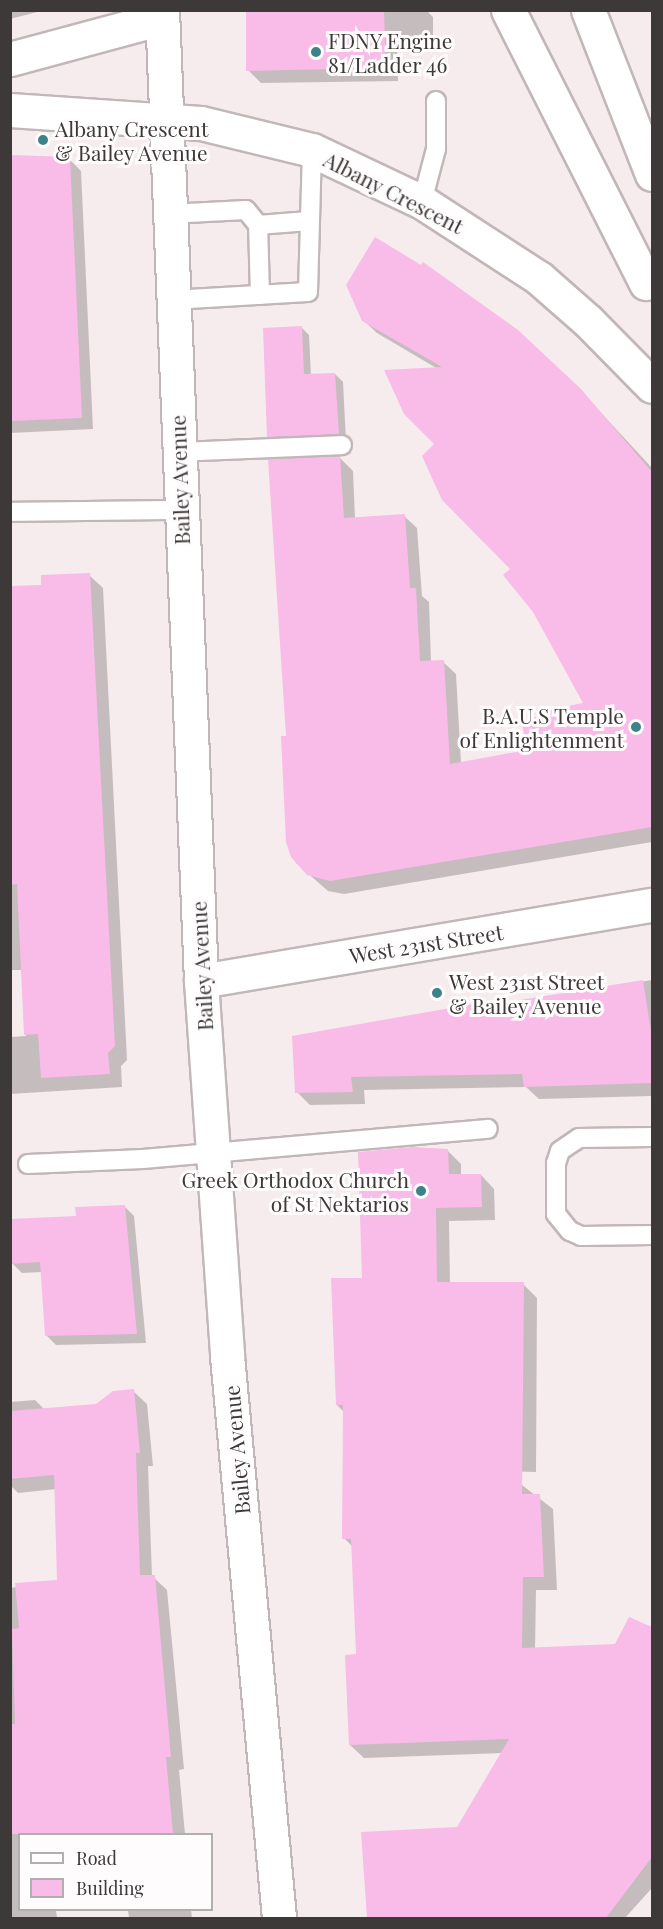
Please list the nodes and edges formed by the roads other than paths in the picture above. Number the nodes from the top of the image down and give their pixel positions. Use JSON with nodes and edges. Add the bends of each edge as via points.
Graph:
{"nodes":[{"id":1,"x":507,"y":10,"type":"edge"},
{"id":2,"x":588,"y":10,"type":"edge"},
{"id":3,"x":162,"y":14,"type":"edge"},
{"id":4,"x":10,"y":59,"type":"edge"},
{"id":5,"x":436,"y":101,"type":"dead end"},
{"id":6,"x":10,"y":110,"type":"edge"},
{"id":7,"x":165,"y":120,"type":"junction"},
{"id":8,"x":312,"y":150,"type":"junction"},
{"id":9,"x":652,"y":174,"type":"edge"},
{"id":10,"x":422,"y":202,"type":"junction"},
{"id":11,"x":168,"y":214,"type":"junction"},
{"id":12,"x":309,"y":221,"type":"junction"},
{"id":13,"x":258,"y":225,"type":"junction"},
{"id":14,"x":646,"y":283,"type":"dead end"},
{"id":15,"x":260,"y":295,"type":"junction"},
{"id":16,"x":172,"y":300,"type":"junction"},
{"id":17,"x":652,"y":386,"type":"edge"},
{"id":18,"x":342,"y":445,"type":"dead end"},
{"id":19,"x":178,"y":453,"type":"junction"},
{"id":20,"x":180,"y":510,"type":"junction"},
{"id":21,"x":10,"y":512,"type":"edge"},
{"id":22,"x":652,"y":905,"type":"edge"},
{"id":23,"x":201,"y":981,"type":"junction"},
{"id":24,"x":488,"y":1129,"type":"dead end"},
{"id":25,"x":652,"y":1137,"type":"edge"},
{"id":26,"x":212,"y":1150,"type":"junction"},
{"id":27,"x":28,"y":1164,"type":"dead end"},
{"id":28,"x":652,"y":1235,"type":"edge"},
{"id":29,"x":279,"y":1918,"type":"edge"}],
"edges":[{"from":1,"to":14,"type":"main road"},
{"from":2,"to":9,"type":"main road"},
{"from":3,"to":4,"type":"main road"},
{"from":3,"to":7,"type":"main road","name":"Bailey Avenue"},
{"from":5,"to":10,"type":"lane","via":[[436,149]]},
{"from":6,"to":7,"type":"main road","name":"Albany Crescent"},
{"from":7,"to":8,"type":"main road","name":"Albany Crescent","via":[[233,129]]},
{"from":7,"to":11,"type":"main road","name":"Bailey Avenue"},
{"from":8,"to":10,"type":"main road","name":"Albany Crescent"},
{"from":8,"to":12,"type":"lane"},
{"from":10,"to":17,"type":"main road","name":"Albany Crescent","via":[[539,278]]},
{"from":11,"to":13,"type":"lane","via":[[246,210]]},
{"from":11,"to":16,"type":"main road","name":"Bailey Avenue"},
{"from":12,"to":13,"type":"lane"},
{"from":12,"to":15,"type":"lane","via":[[308,292]]},
{"from":13,"to":15,"type":"lane"},
{"from":15,"to":16,"type":"lane"},
{"from":16,"to":19,"type":"main road","name":"Bailey Avenue"},
{"from":18,"to":19,"type":"lane"},
{"from":19,"to":20,"type":"main road","name":"Bailey Avenue"},
{"from":20,"to":21,"type":"lane"},
{"from":20,"to":23,"type":"main road","name":"Bailey Avenue"},
{"from":22,"to":23,"type":"main road","name":"West 231st Street"},
{"from":23,"to":26,"type":"main road","name":"Bailey Avenue"},
{"from":24,"to":26,"type":"lane"},
{"from":25,"to":28,"type":"lane","via":[[579,1138],[560,1151],[555,1162],[556,1214],[570,1231],[580,1236]]},
{"from":26,"to":27,"type":"lane","via":[[143,1159]]},
{"from":26,"to":29,"type":"main road","name":"Bailey Avenue"}]}
